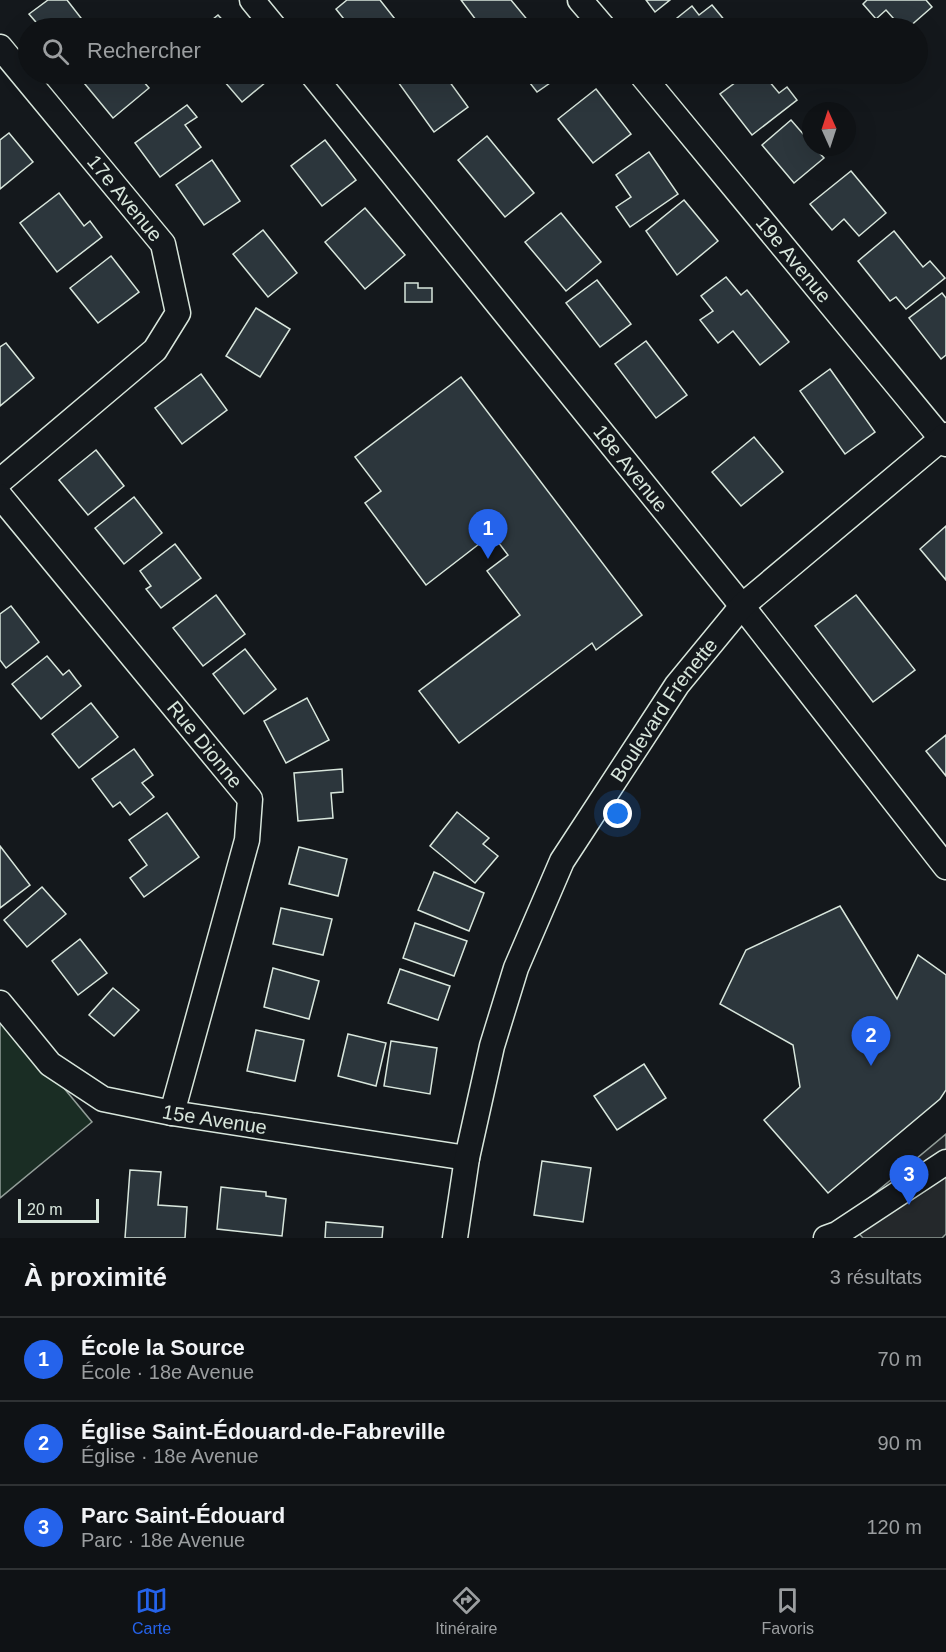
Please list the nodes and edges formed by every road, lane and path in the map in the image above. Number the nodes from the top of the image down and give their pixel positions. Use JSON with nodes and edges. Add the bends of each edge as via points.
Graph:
{"nodes":[{"id":1,"x":252,"y":0,"type":"edge"},
{"id":2,"x":580,"y":0,"type":"edge"},
{"id":3,"x":267,"y":18,"type":"edge"},
{"id":4,"x":595,"y":18,"type":"edge"},
{"id":5,"x":0,"y":47,"type":"edge"},
{"id":6,"x":18,"y":69,"type":"edge"},
{"id":7,"x":31,"y":84,"type":"edge"},
{"id":8,"x":320,"y":84,"type":"edge"},
{"id":9,"x":648,"y":84,"type":"edge"},
{"id":10,"x":944,"y":439,"type":"edge"},
{"id":11,"x":0,"y":481,"type":"edge"},
{"id":12,"x":0,"y":496,"type":"edge"},
{"id":13,"x":742,"y":606,"type":"junction"},
{"id":14,"x":946,"y":867,"type":"edge"},
{"id":15,"x":0,"y":1003,"type":"edge"},
{"id":16,"x":172,"y":1113,"type":"junction"},
{"id":17,"x":467,"y":1158,"type":"junction"},
{"id":18,"x":946,"y":1162,"type":"edge"},
{"id":19,"x":457,"y":1238,"type":"edge"},
{"id":20,"x":826,"y":1238,"type":"edge"}],
"edges":[{"from":1,"to":3,"type":"street"},
{"from":2,"to":4,"type":"street"},
{"from":5,"to":6,"type":"street","name":"17e Avenue"},
{"from":7,"to":11,"type":"street","name":"17e Avenue","via":[[163,244],[178,313],[155,350]]},
{"from":8,"to":13,"type":"street","name":"18e Avenue"},
{"from":9,"to":10,"type":"street","name":"19e Avenue"},
{"from":10,"to":13,"type":"street","name":"Boulevard Frenette"},
{"from":12,"to":16,"type":"street","name":"Rue Dionne","via":[[250,799],[247,840]]},
{"from":13,"to":14,"type":"street","name":"18e Avenue"},
{"from":13,"to":17,"type":"street","name":"Boulevard Frenette","via":[[677,685],[562,861],[516,968],[492,1046]]},
{"from":15,"to":16,"type":"street","name":"15e Avenue","via":[[50,1064],[104,1099]]},
{"from":16,"to":17,"type":"street","name":"15e Avenue"},
{"from":17,"to":19,"type":"street","name":"Boulevard Frenette"},
{"from":18,"to":20,"type":"street"}]}
